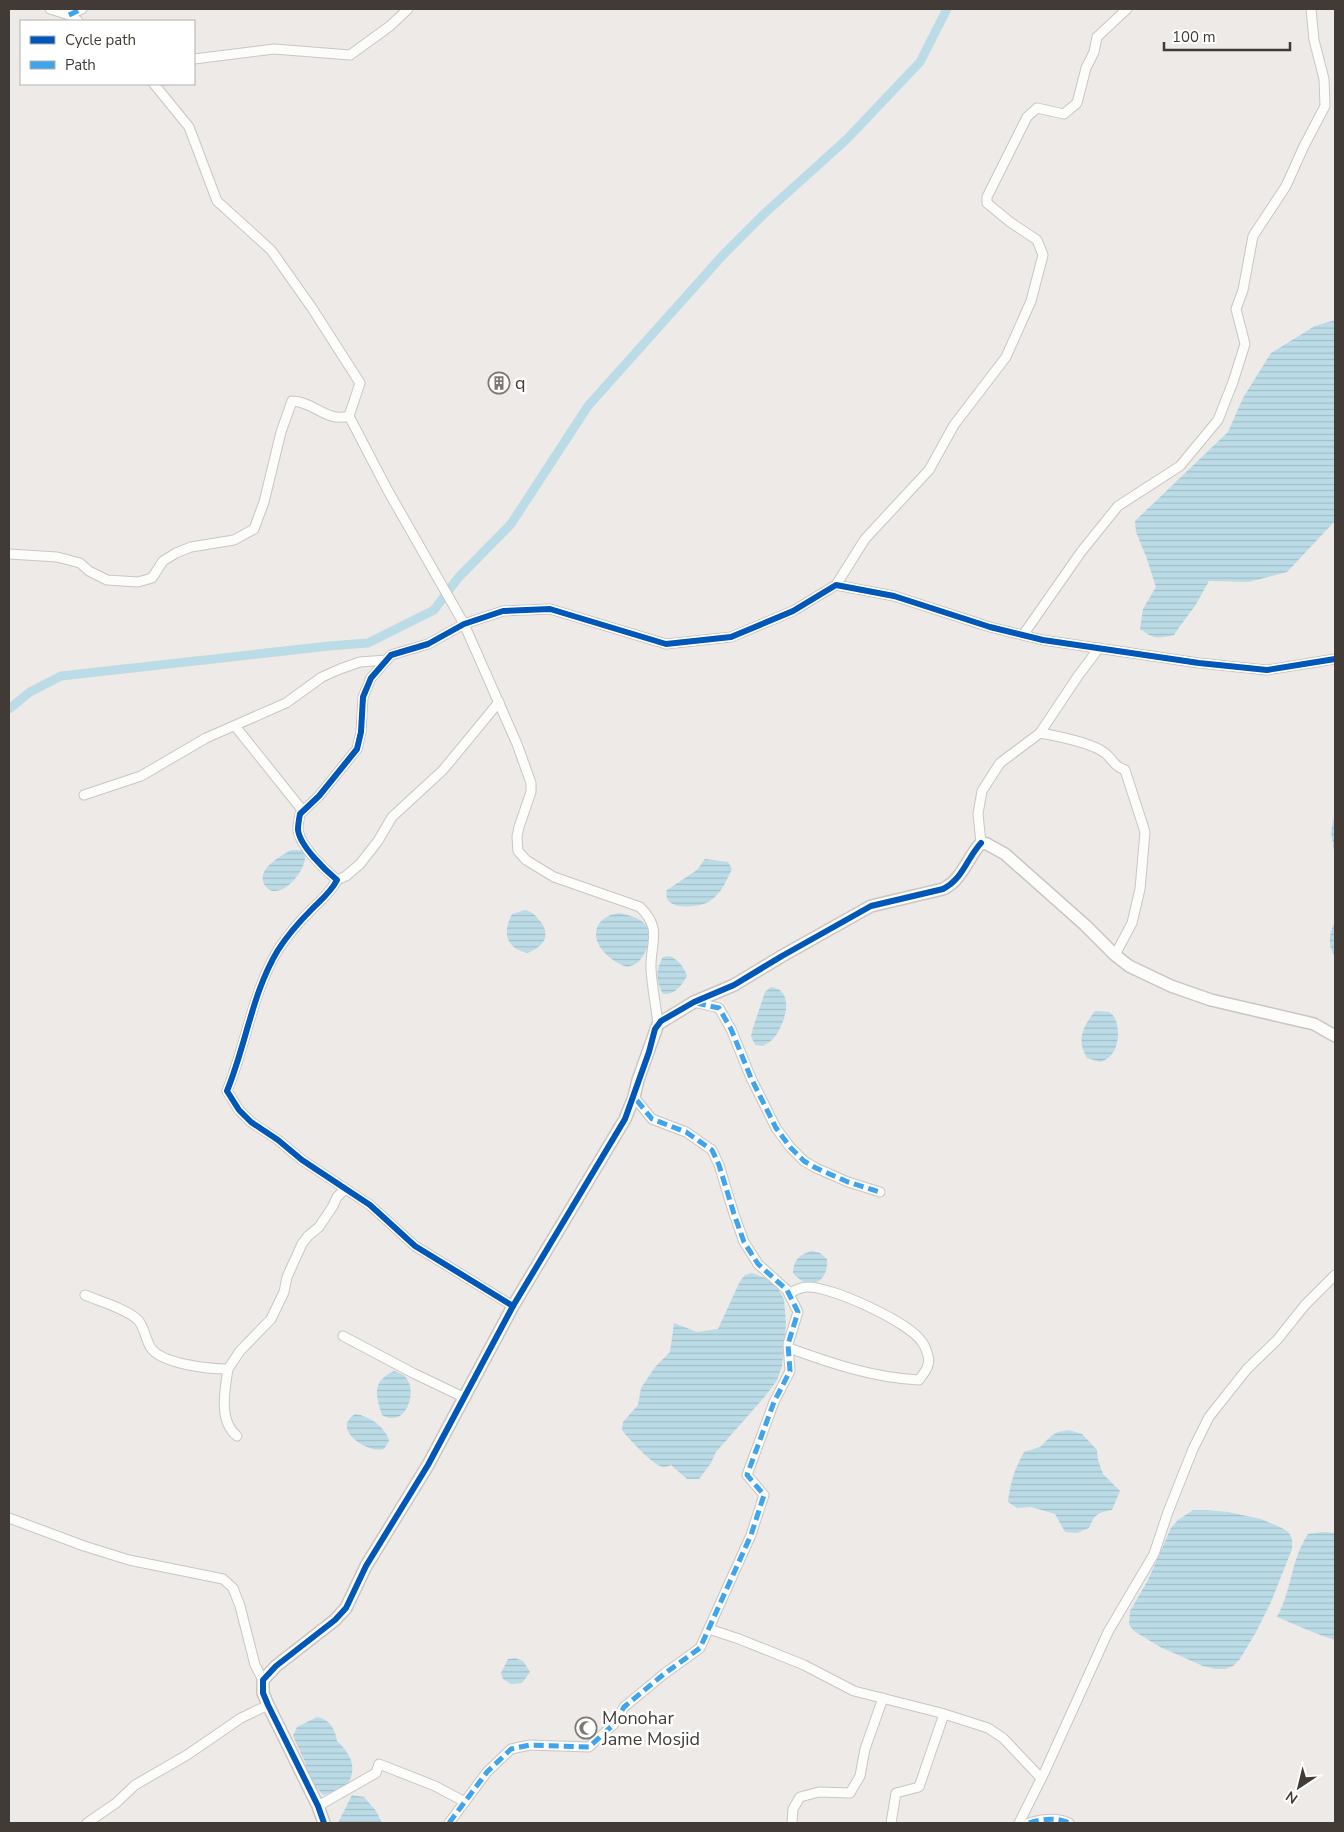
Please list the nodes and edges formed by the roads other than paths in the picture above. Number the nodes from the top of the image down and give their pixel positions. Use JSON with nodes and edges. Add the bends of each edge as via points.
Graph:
{"nodes":[{"id":1,"x":50,"y":9,"type":"edge"},
{"id":2,"x":82,"y":9,"type":"edge"},
{"id":3,"x":408,"y":9,"type":"edge"},
{"id":4,"x":1127,"y":9,"type":"edge"},
{"id":5,"x":1311,"y":9,"type":"edge"},
{"id":6,"x":69,"y":15,"type":"junction"},
{"id":7,"x":76,"y":20,"type":"edge"},
{"id":8,"x":195,"y":59,"type":"edge"},
{"id":9,"x":155,"y":85,"type":"edge"},
{"id":10,"x":349,"y":416,"type":"junction"},
{"id":11,"x":9,"y":554,"type":"edge"},
{"id":12,"x":836,"y":585,"type":"junction"},
{"id":13,"x":464,"y":624,"type":"junction"},
{"id":14,"x":1023,"y":635,"type":"junction"},
{"id":15,"x":1100,"y":648,"type":"junction"},
{"id":16,"x":1335,"y":659,"type":"edge"},
{"id":17,"x":387,"y":660,"type":"junction"},
{"id":18,"x":499,"y":702,"type":"junction"},
{"id":19,"x":235,"y":726,"type":"junction"},
{"id":20,"x":1040,"y":733,"type":"junction"},
{"id":21,"x":84,"y":795,"type":"dead end"},
{"id":22,"x":303,"y":811,"type":"junction"},
{"id":23,"x":981,"y":843,"type":"junction"},
{"id":24,"x":337,"y":880,"type":"junction"},
{"id":25,"x":1115,"y":955,"type":"junction"},
{"id":26,"x":694,"y":1002,"type":"junction"},
{"id":27,"x":658,"y":1024,"type":"junction"},
{"id":28,"x":1335,"y":1036,"type":"edge"},
{"id":29,"x":634,"y":1097,"type":"junction"},
{"id":30,"x":345,"y":1189,"type":"junction"},
{"id":31,"x":880,"y":1192,"type":"dead end"},
{"id":32,"x":1335,"y":1275,"type":"edge"},
{"id":33,"x":789,"y":1294,"type":"junction"},
{"id":34,"x":85,"y":1295,"type":"dead end"},
{"id":35,"x":513,"y":1306,"type":"junction"},
{"id":36,"x":344,"y":1336,"type":"dead end"},
{"id":37,"x":789,"y":1348,"type":"junction"},
{"id":38,"x":228,"y":1369,"type":"junction"},
{"id":39,"x":463,"y":1397,"type":"junction"},
{"id":40,"x":237,"y":1436,"type":"dead end"},
{"id":41,"x":9,"y":1518,"type":"edge"},
{"id":42,"x":709,"y":1630,"type":"junction"},
{"id":43,"x":263,"y":1680,"type":"junction"},
{"id":44,"x":883,"y":1698,"type":"junction"},
{"id":45,"x":268,"y":1705,"type":"junction"},
{"id":46,"x":944,"y":1714,"type":"junction"},
{"id":47,"x":1041,"y":1778,"type":"junction"},
{"id":48,"x":464,"y":1802,"type":"junction"},
{"id":49,"x":318,"y":1806,"type":"junction"},
{"id":50,"x":87,"y":1823,"type":"edge"},
{"id":51,"x":324,"y":1823,"type":"edge"},
{"id":52,"x":449,"y":1823,"type":"edge"},
{"id":53,"x":792,"y":1823,"type":"edge"},
{"id":54,"x":892,"y":1823,"type":"edge"},
{"id":55,"x":1019,"y":1823,"type":"edge"},
{"id":56,"x":1029,"y":1823,"type":"edge"},
{"id":57,"x":1068,"y":1823,"type":"edge"}],
"edges":[{"from":1,"to":6,"type":"street"},
{"from":2,"to":6,"type":"street"},
{"from":3,"to":8,"type":"street","via":[[350,55],[274,49]]},
{"from":4,"to":12,"type":"street","via":[[1098,37],[1077,103],[1064,114],[1037,108],[1026,117],[987,197],[987,203],[1037,240],[1043,255],[1031,301],[1006,357],[954,425],[929,470],[866,539]]},
{"from":5,"to":14,"type":"street","via":[[1314,40],[1324,79],[1325,106],[1286,186],[1253,236],[1243,290],[1236,309],[1245,344],[1218,420],[1180,466],[1118,506],[1081,552]]},
{"from":6,"to":7,"type":"street"},
{"from":9,"to":10,"type":"street","via":[[189,127],[217,201],[271,250],[360,383]]},
{"from":10,"to":11,"type":"street","via":[[332,418],[301,401],[292,401],[254,529],[234,540],[191,547],[176,553],[163,561],[152,578],[138,582],[108,580],[88,571],[80,563],[52,556]]},
{"from":10,"to":13,"type":"street"},
{"from":12,"to":13,"type":"street","via":[[793,611],[731,636],[666,644],[550,609],[503,611]]},
{"from":12,"to":14,"type":"street","via":[[894,596]]},
{"from":13,"to":17,"type":"street","via":[[428,644],[391,655]]},
{"from":13,"to":18,"type":"street"},
{"from":14,"to":15,"type":"street"},
{"from":15,"to":16,"type":"street","via":[[1267,670]]},
{"from":15,"to":20,"type":"street"},
{"from":17,"to":19,"type":"street","via":[[360,662],[340,669],[322,677],[286,703]]},
{"from":17,"to":22,"type":"street","via":[[371,678],[363,698],[357,749]]},
{"from":18,"to":24,"type":"street","via":[[443,770],[392,817],[360,864]]},
{"from":18,"to":27,"type":"street","via":[[531,783],[517,837],[518,851],[526,860],[554,877],[633,904],[649,916],[653,928],[651,967]]},
{"from":19,"to":21,"type":"street","via":[[206,738],[141,776]]},
{"from":19,"to":22,"type":"street"},
{"from":20,"to":23,"type":"street","via":[[1000,763],[982,792],[978,814]]},
{"from":20,"to":25,"type":"street","via":[[1105,753],[1115,766],[1125,770],[1131,784],[1145,832],[1140,890],[1132,923]]},
{"from":22,"to":24,"type":"street","via":[[298,831],[304,845]]},
{"from":23,"to":25,"type":"street","via":[[1005,854]]},
{"from":23,"to":26,"type":"street","via":[[956,881],[943,889],[871,906],[734,985]]},
{"from":24,"to":30,"type":"street","via":[[278,950],[266,973],[227,1091],[239,1110],[252,1122]]},
{"from":25,"to":28,"type":"street","via":[[1171,986],[1211,1000],[1314,1024]]},
{"from":26,"to":27,"type":"street"},
{"from":26,"to":31,"type":"street","via":[[719,1008],[776,1128],[790,1147],[816,1168]]},
{"from":27,"to":29,"type":"street"},
{"from":29,"to":33,"type":"street","via":[[652,1119],[686,1132],[712,1150],[744,1242],[758,1264]]},
{"from":29,"to":35,"type":"street","via":[[625,1119]]},
{"from":30,"to":35,"type":"street","via":[[370,1205],[415,1246]]},
{"from":30,"to":38,"type":"street","via":[[319,1227],[302,1244],[271,1319]]},
{"from":32,"to":47,"type":"street","via":[[1247,1369],[1209,1417],[1193,1449],[1154,1554],[1108,1632]]},
{"from":33,"to":37,"type":"street","via":[[798,1312]]},
{"from":33,"to":37,"type":"street","via":[[808,1287],[840,1294],[899,1322],[922,1341],[929,1358],[919,1380],[897,1379]]},
{"from":34,"to":38,"type":"street","via":[[137,1320],[152,1349],[161,1357],[197,1366]]},
{"from":35,"to":39,"type":"street"},
{"from":36,"to":39,"type":"street"},
{"from":37,"to":42,"type":"street","via":[[790,1371],[774,1402],[747,1475],[764,1495],[751,1535]]},
{"from":38,"to":40,"type":"street","via":[[225,1416]]},
{"from":39,"to":43,"type":"street","via":[[428,1465],[366,1566],[346,1608]]},
{"from":41,"to":43,"type":"street","via":[[130,1560],[223,1579],[233,1588],[254,1665]]},
{"from":42,"to":44,"type":"street","via":[[804,1665],[854,1691]]},
{"from":42,"to":48,"type":"street","via":[[700,1648],[624,1707],[614,1724],[589,1747],[530,1745],[511,1750],[487,1772]]},
{"from":43,"to":45,"type":"street","via":[[263,1693]]},
{"from":44,"to":46,"type":"street"},
{"from":44,"to":53,"type":"street","via":[[864,1749],[860,1776],[850,1793],[819,1792],[800,1798]]},
{"from":45,"to":49,"type":"street"},
{"from":45,"to":50,"type":"street","via":[[241,1718],[136,1785]]},
{"from":46,"to":47,"type":"street","via":[[988,1728],[1003,1738]]},
{"from":46,"to":54,"type":"street","via":[[919,1787],[896,1793]]},
{"from":47,"to":55,"type":"street"},
{"from":48,"to":49,"type":"street","via":[[435,1786],[379,1764],[376,1773]]},
{"from":48,"to":52,"type":"street"},
{"from":49,"to":51,"type":"street"},
{"from":56,"to":57,"type":"street","via":[[1055,1819]]}]}
